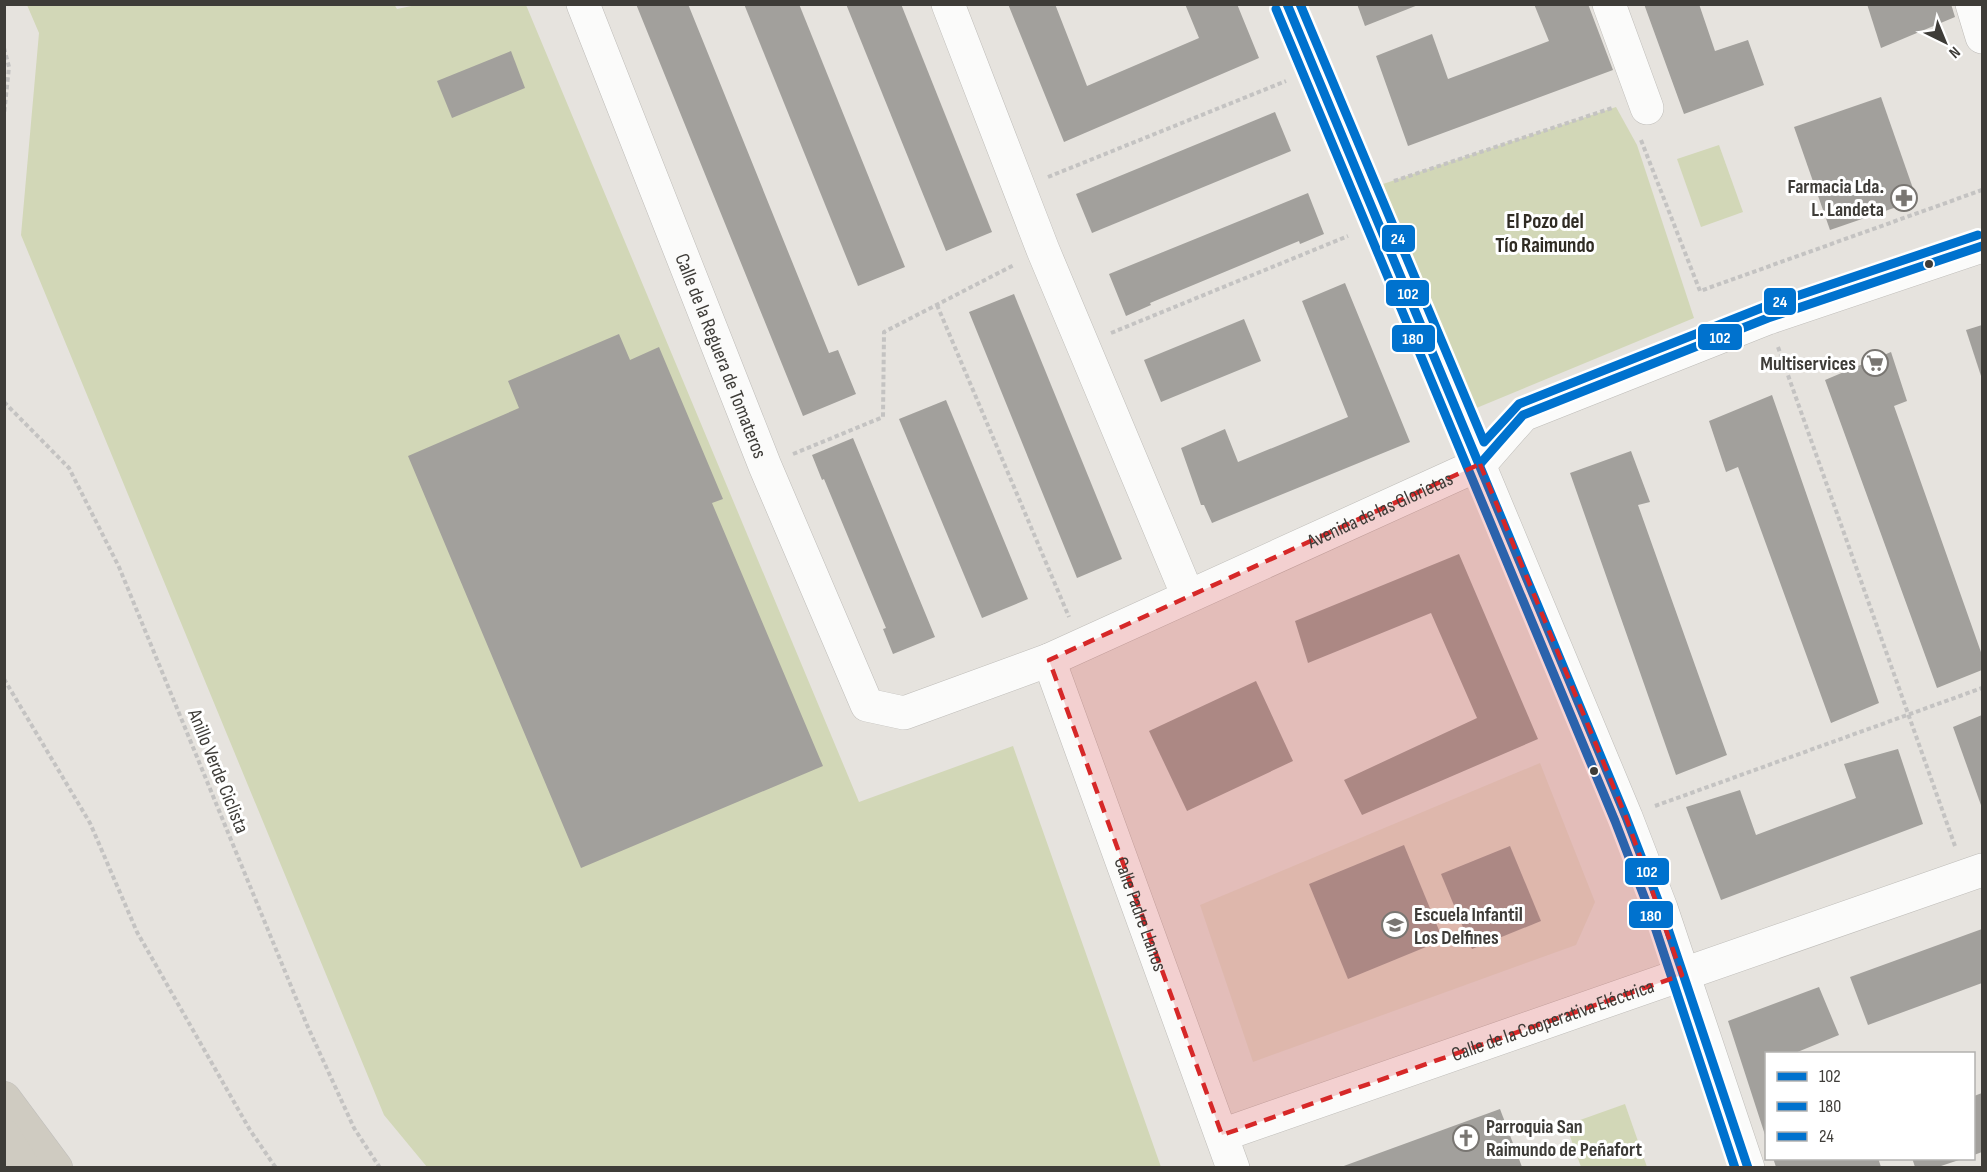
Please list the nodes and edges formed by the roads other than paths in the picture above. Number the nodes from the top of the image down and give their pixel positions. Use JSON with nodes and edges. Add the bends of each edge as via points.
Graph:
{"nodes":[{"id":1,"x":583,"y":4,"type":"edge"},
{"id":2,"x":948,"y":4,"type":"edge"},
{"id":3,"x":1287,"y":4,"type":"edge"},
{"id":4,"x":1610,"y":4,"type":"edge"},
{"id":5,"x":1972,"y":4,"type":"edge"},
{"id":6,"x":1983,"y":38,"type":"edge"},
{"id":7,"x":1646,"y":103,"type":"road end"},
{"id":8,"x":1983,"y":246,"type":"edge"},
{"id":9,"x":1480,"y":464,"type":"junction"},
{"id":10,"x":1188,"y":596,"type":"junction"},
{"id":11,"x":1049,"y":660,"type":"junction"},
{"id":12,"x":867,"y":705,"type":"joint"},
{"id":13,"x":1974,"y":872,"type":"edge"},
{"id":14,"x":1682,"y":975,"type":"junction"},
{"id":15,"x":4,"y":1098,"type":"edge"},
{"id":16,"x":4,"y":1135,"type":"edge"},
{"id":17,"x":1222,"y":1135,"type":"junction"},
{"id":18,"x":24,"y":1167,"type":"edge"},
{"id":19,"x":56,"y":1167,"type":"edge"},
{"id":20,"x":1233,"y":1167,"type":"edge"},
{"id":21,"x":1748,"y":1167,"type":"edge"}],
"edges":[{"from":1,"to":12,"type":"street","name":"Calle de la Reguera de Tomateros","via":[[765,466]]},
{"from":2,"to":10,"type":"street","via":[[1043,250]]},
{"from":3,"to":9,"type":"street"},
{"from":4,"to":7,"type":"street"},
{"from":5,"to":6,"type":"street"},
{"from":8,"to":9,"type":"street","name":"Avenida de las Glorietas","via":[[1768,318],[1523,415]]},
{"from":9,"to":10,"type":"street","name":"Avenida de las Glorietas"},
{"from":9,"to":14,"type":"street","via":[[1626,816]]},
{"from":10,"to":11,"type":"street","name":"Avenida de las Glorietas"},
{"from":11,"to":12,"type":"street","name":"Avenida de las Glorietas","via":[[904,713]]},
{"from":11,"to":17,"type":"street","name":"Calle Padre Llanos"},
{"from":13,"to":14,"type":"street","name":"Calle de la Cooperativa Eléctrica"},
{"from":14,"to":17,"type":"street","name":"Calle de la Cooperativa Eléctrica"},
{"from":14,"to":21,"type":"street"},
{"from":15,"to":19,"type":"highway"},
{"from":16,"to":18,"type":"highway"},
{"from":17,"to":20,"type":"street","name":"Calle Padre Llanos"}]}
